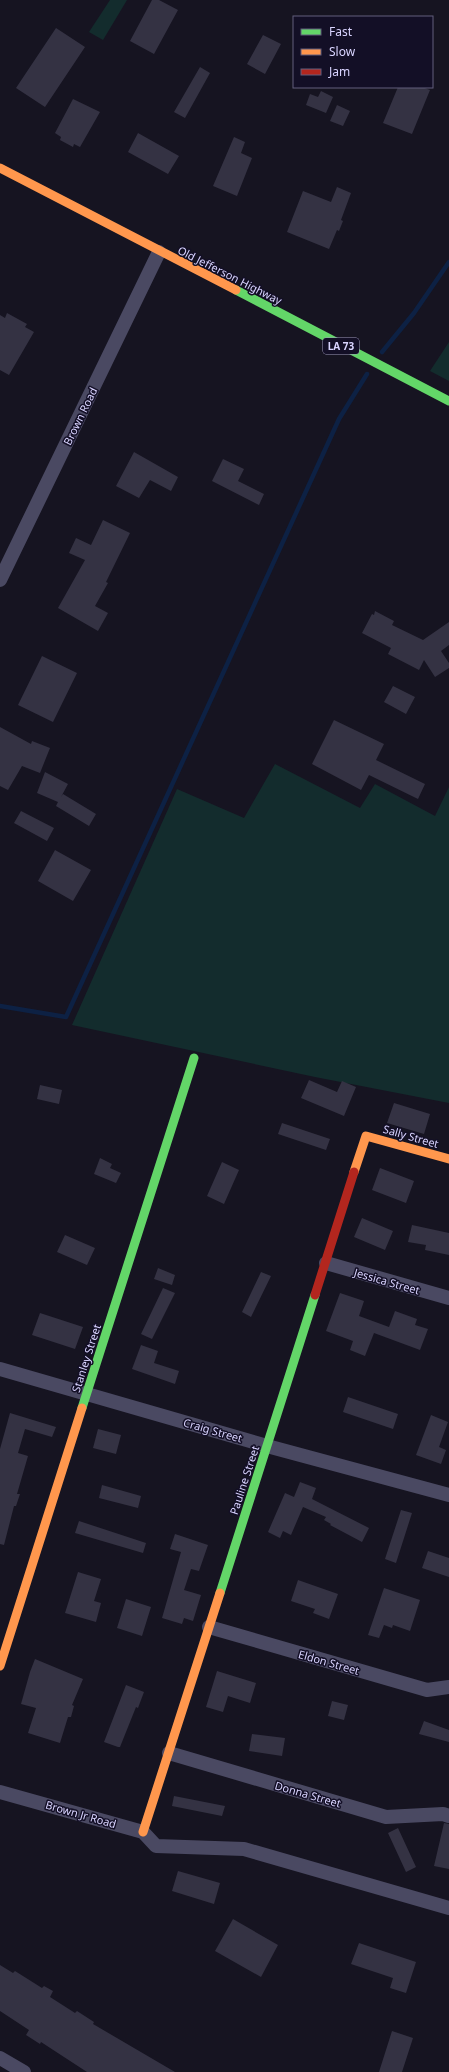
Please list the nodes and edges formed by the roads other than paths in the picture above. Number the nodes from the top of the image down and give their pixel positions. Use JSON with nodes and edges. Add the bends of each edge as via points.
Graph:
{"nodes":[{"id":1,"x":0,"y":168,"type":"edge"},
{"id":2,"x":159,"y":252,"type":"junction"},
{"id":3,"x":449,"y":401,"type":"edge"},
{"id":4,"x":0,"y":580,"type":"edge"},
{"id":5,"x":194,"y":1058,"type":"dead end"},
{"id":6,"x":366,"y":1136,"type":"joint"},
{"id":7,"x":449,"y":1160,"type":"edge"},
{"id":8,"x":326,"y":1263,"type":"junction"},
{"id":9,"x":449,"y":1298,"type":"edge"},
{"id":10,"x":0,"y":1369,"type":"edge"},
{"id":11,"x":87,"y":1394,"type":"junction"},
{"id":12,"x":267,"y":1446,"type":"junction"},
{"id":13,"x":449,"y":1495,"type":"edge"},
{"id":14,"x":209,"y":1627,"type":"junction"},
{"id":15,"x":0,"y":1666,"type":"edge"},
{"id":16,"x":449,"y":1687,"type":"edge"},
{"id":17,"x":169,"y":1753,"type":"junction"},
{"id":18,"x":0,"y":1792,"type":"edge"},
{"id":19,"x":449,"y":1816,"type":"edge"},
{"id":20,"x":143,"y":1832,"type":"junction"},
{"id":21,"x":449,"y":1908,"type":"edge"},
{"id":22,"x":0,"y":2058,"type":"edge"},
{"id":23,"x":24,"y":2072,"type":"edge"}],
"edges":[{"from":1,"to":2,"type":"street","name":"Old Jefferson Highway","number":"LA 73"},
{"from":2,"to":3,"type":"street","name":"Old Jefferson Highway","number":"LA 73"},
{"from":2,"to":4,"type":"street","name":"Brown Road"},
{"from":5,"to":11,"type":"street","name":"Stanley Street"},
{"from":6,"to":7,"type":"street","name":"Sally Street"},
{"from":6,"to":8,"type":"street","name":"Pauline Street"},
{"from":8,"to":9,"type":"street","name":"Jessica Street"},
{"from":8,"to":12,"type":"street","name":"Pauline Street"},
{"from":10,"to":11,"type":"street","name":"Craig Street"},
{"from":11,"to":12,"type":"street","name":"Craig Street"},
{"from":11,"to":15,"type":"street","name":"Stanley Street"},
{"from":12,"to":13,"type":"street","name":"Craig Street"},
{"from":12,"to":14,"type":"street","name":"Pauline Street"},
{"from":14,"to":16,"type":"street","name":"Eldon Street","via":[[427,1690]]},
{"from":14,"to":17,"type":"street","name":"Pauline Street"},
{"from":17,"to":19,"type":"street","name":"Donna Street","via":[[386,1817],[443,1814]]},
{"from":17,"to":20,"type":"street","name":"Pauline Street"},
{"from":18,"to":20,"type":"street","name":"Brown Jr Road"},
{"from":20,"to":21,"type":"street","via":[[156,1846],[244,1849]]},
{"from":22,"to":23,"type":"street"}]}
